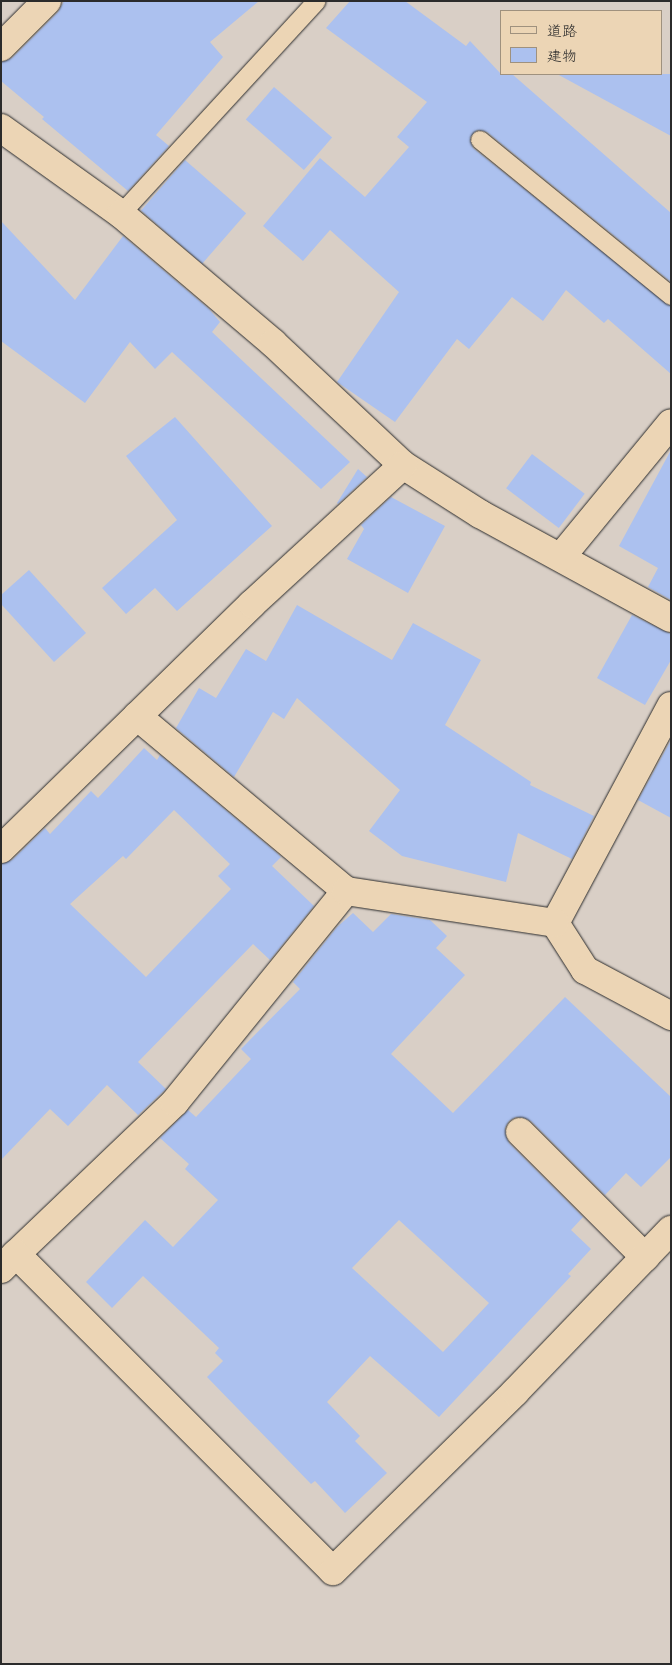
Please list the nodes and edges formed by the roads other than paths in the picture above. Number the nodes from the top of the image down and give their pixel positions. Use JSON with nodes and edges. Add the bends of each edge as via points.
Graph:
{"nodes":[{"id":1,"x":47,"y":1,"type":"edge"},
{"id":2,"x":317,"y":1,"type":"edge"},
{"id":3,"x":1,"y":47,"type":"edge"},
{"id":4,"x":1,"y":128,"type":"edge"},
{"id":5,"x":480,"y":140,"type":"dead end"},
{"id":6,"x":121,"y":214,"type":"junction"},
{"id":7,"x":671,"y":296,"type":"edge"},
{"id":8,"x":671,"y":423,"type":"edge"},
{"id":9,"x":402,"y":465,"type":"junction"},
{"id":10,"x":561,"y":557,"type":"junction"},
{"id":11,"x":671,"y":618,"type":"edge"},
{"id":12,"x":671,"y":706,"type":"edge"},
{"id":13,"x":137,"y":716,"type":"junction"},
{"id":14,"x":1,"y":849,"type":"edge"},
{"id":15,"x":346,"y":891,"type":"junction"},
{"id":16,"x":555,"y":923,"type":"junction"},
{"id":17,"x":671,"y":1016,"type":"edge"},
{"id":18,"x":520,"y":1132,"type":"dead end"},
{"id":19,"x":671,"y":1230,"type":"edge"},
{"id":20,"x":645,"y":1257,"type":"junction"},
{"id":21,"x":9,"y":1262,"type":"edge"}],
"edges":[{"from":1,"to":3,"type":"street"},
{"from":2,"to":6,"type":"lane"},
{"from":4,"to":6,"type":"street"},
{"from":5,"to":7,"type":"lane"},
{"from":6,"to":9,"type":"street","via":[[273,343]]},
{"from":8,"to":10,"type":"street"},
{"from":9,"to":10,"type":"street","via":[[480,514]]},
{"from":9,"to":13,"type":"street"},
{"from":10,"to":11,"type":"street"},
{"from":12,"to":16,"type":"street"},
{"from":13,"to":14,"type":"street"},
{"from":13,"to":15,"type":"street"},
{"from":15,"to":16,"type":"street"},
{"from":15,"to":21,"type":"street","via":[[174,1102]]},
{"from":16,"to":17,"type":"street","via":[[585,970]]},
{"from":18,"to":20,"type":"street"},
{"from":19,"to":20,"type":"street"},
{"from":20,"to":21,"type":"street","via":[[515,1392],[332,1571]]}]}
